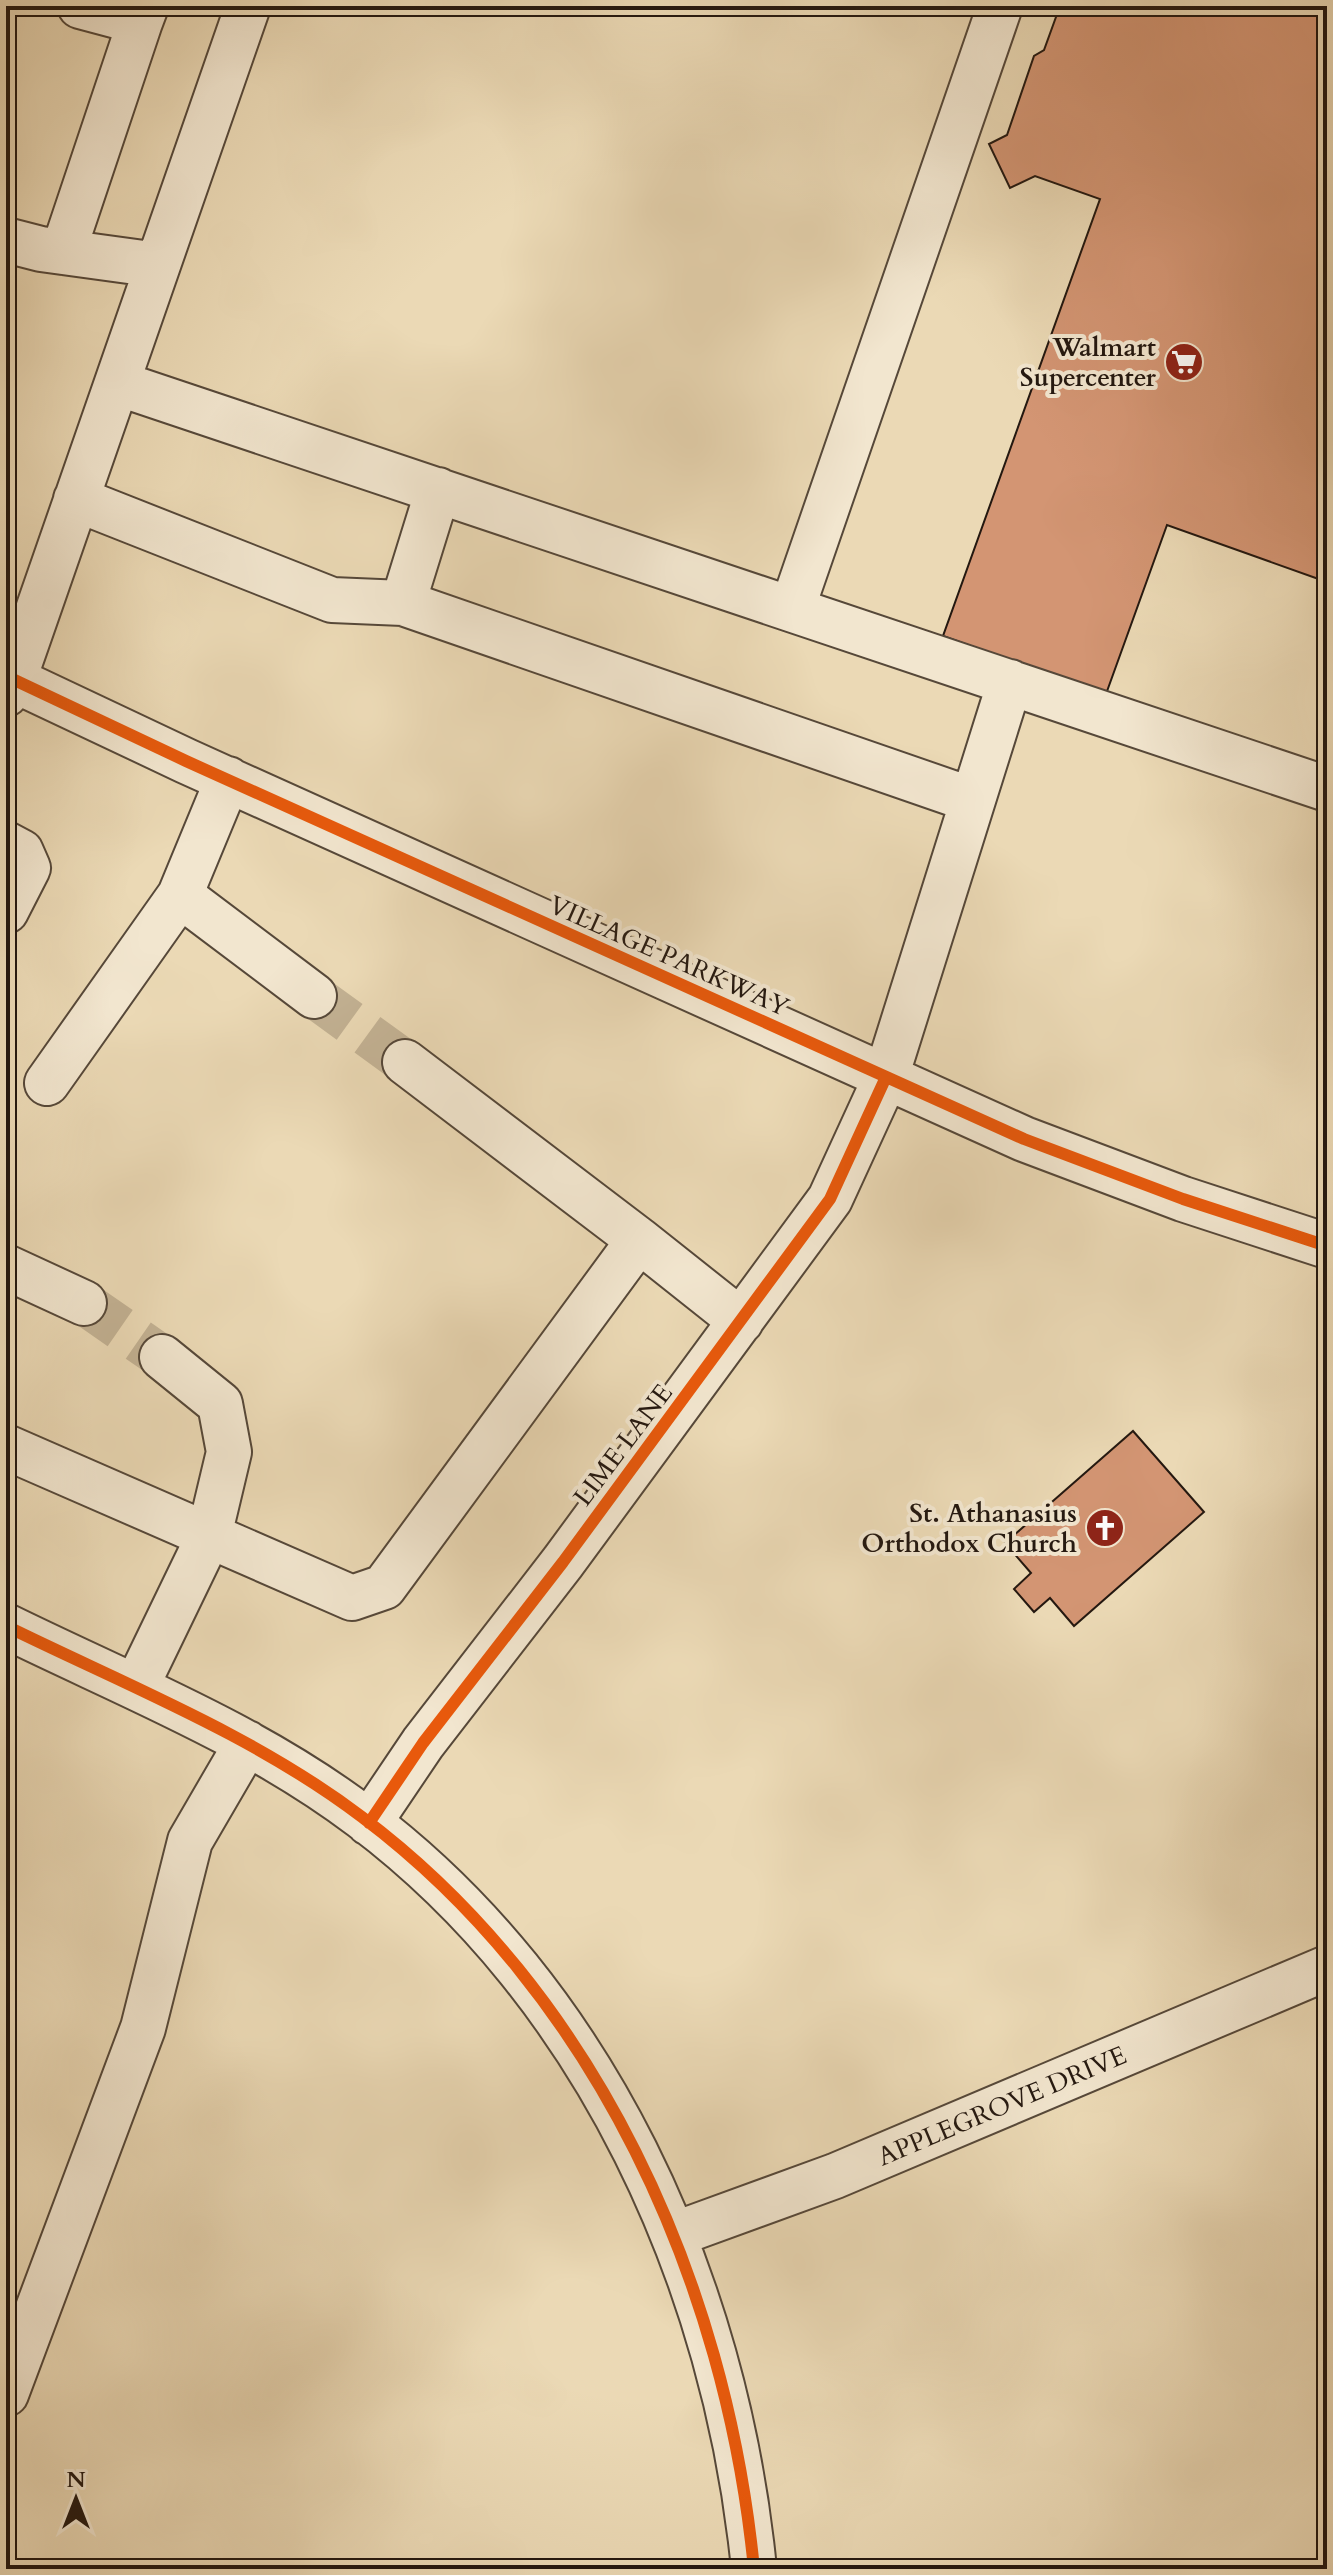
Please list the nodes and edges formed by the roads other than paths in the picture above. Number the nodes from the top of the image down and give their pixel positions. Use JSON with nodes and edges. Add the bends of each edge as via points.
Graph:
{"nodes":[{"id":1,"x":80,"y":6,"type":"edge"},
{"id":2,"x":248,"y":6,"type":"edge"},
{"id":3,"x":1000,"y":6,"type":"edge"},
{"id":4,"x":143,"y":14,"type":"edge"},
{"id":5,"x":6,"y":240,"type":"edge"},
{"id":6,"x":63,"y":252,"type":"junction"},
{"id":7,"x":158,"y":265,"type":"junction"},
{"id":8,"x":117,"y":383,"type":"junction"},
{"id":9,"x":438,"y":490,"type":"junction"},
{"id":10,"x":76,"y":499,"type":"junction"},
{"id":11,"x":403,"y":603,"type":"junction"},
{"id":12,"x":792,"y":609,"type":"junction"},
{"id":13,"x":1010,"y":682,"type":"junction"},
{"id":14,"x":9,"y":683,"type":"edge"},
{"id":15,"x":228,"y":779,"type":"junction"},
{"id":16,"x":1327,"y":789,"type":"edge"},
{"id":17,"x":972,"y":800,"type":"junction"},
{"id":18,"x":6,"y":844,"type":"edge"},
{"id":19,"x":180,"y":895,"type":"junction"},
{"id":20,"x":6,"y":911,"type":"edge"},
{"id":21,"x":314,"y":996,"type":"tunnel mouth"},
{"id":22,"x":405,"y":1062,"type":"tunnel mouth"},
{"id":23,"x":886,"y":1077,"type":"junction"},
{"id":24,"x":47,"y":1083,"type":"dead end"},
{"id":25,"x":639,"y":1240,"type":"junction"},
{"id":26,"x":1327,"y":1246,"type":"edge"},
{"id":27,"x":6,"y":1267,"type":"edge"},
{"id":28,"x":84,"y":1303,"type":"tunnel mouth"},
{"id":29,"x":741,"y":1321,"type":"junction"},
{"id":30,"x":162,"y":1357,"type":"tunnel mouth"},
{"id":31,"x":6,"y":1447,"type":"edge"},
{"id":32,"x":209,"y":1536,"type":"junction"},
{"id":33,"x":6,"y":1626,"type":"edge"},
{"id":34,"x":136,"y":1687,"type":"junction"},
{"id":35,"x":247,"y":1743,"type":"junction"},
{"id":36,"x":369,"y":1823,"type":"junction"},
{"id":37,"x":1327,"y":1968,"type":"edge"},
{"id":38,"x":673,"y":2235,"type":"junction"},
{"id":39,"x":6,"y":2394,"type":"edge"},
{"id":40,"x":754,"y":2569,"type":"edge"}],
"edges":[{"from":1,"to":4,"type":"street"},
{"from":2,"to":7,"type":"street"},
{"from":3,"to":12,"type":"street"},
{"from":4,"to":6,"type":"street"},
{"from":5,"to":6,"type":"street"},
{"from":6,"to":7,"type":"street"},
{"from":7,"to":8,"type":"street"},
{"from":8,"to":9,"type":"street"},
{"from":8,"to":10,"type":"street"},
{"from":9,"to":11,"type":"street"},
{"from":9,"to":12,"type":"street"},
{"from":10,"to":11,"type":"street","via":[[332,600]]},
{"from":10,"to":14,"type":"street"},
{"from":11,"to":17,"type":"street"},
{"from":12,"to":13,"type":"street"},
{"from":13,"to":16,"type":"street"},
{"from":13,"to":17,"type":"street","name":"LIME LANE"},
{"from":14,"to":15,"type":"street","name":"VILLAGE PARKWAY"},
{"from":15,"to":19,"type":"street"},
{"from":15,"to":23,"type":"street","name":"VILLAGE PARKWAY"},
{"from":17,"to":23,"type":"street","name":"LIME LANE"},
{"from":18,"to":20,"type":"street","via":[[21,852],[28,868]]},
{"from":19,"to":21,"type":"street"},
{"from":19,"to":24,"type":"street"},
{"from":22,"to":25,"type":"street"},
{"from":23,"to":26,"type":"street","name":"VILLAGE PARKWAY","via":[[1104,1170]]},
{"from":23,"to":29,"type":"street","name":"LIME LANE","via":[[830,1199]]},
{"from":25,"to":29,"type":"street"},
{"from":25,"to":32,"type":"street","via":[[384,1587],[352,1598]]},
{"from":27,"to":28,"type":"street"},
{"from":29,"to":36,"type":"street","name":"LIME LANE","via":[[423,1743]]},
{"from":30,"to":32,"type":"street","via":[[220,1404],[229,1452]]},
{"from":31,"to":32,"type":"street"},
{"from":32,"to":34,"type":"street"},
{"from":33,"to":34,"type":"street"},
{"from":34,"to":35,"type":"street"},
{"from":35,"to":36,"type":"street"},
{"from":35,"to":39,"type":"street","via":[[190,1841],[143,2028]]},
{"from":36,"to":38,"type":"street","via":[[464,1907],[555,2016],[624,2131]]},
{"from":37,"to":38,"type":"street","name":"APPLEGROVE DRIVE","via":[[835,2176]]},
{"from":38,"to":40,"type":"street","via":[[728,2404]]}]}
